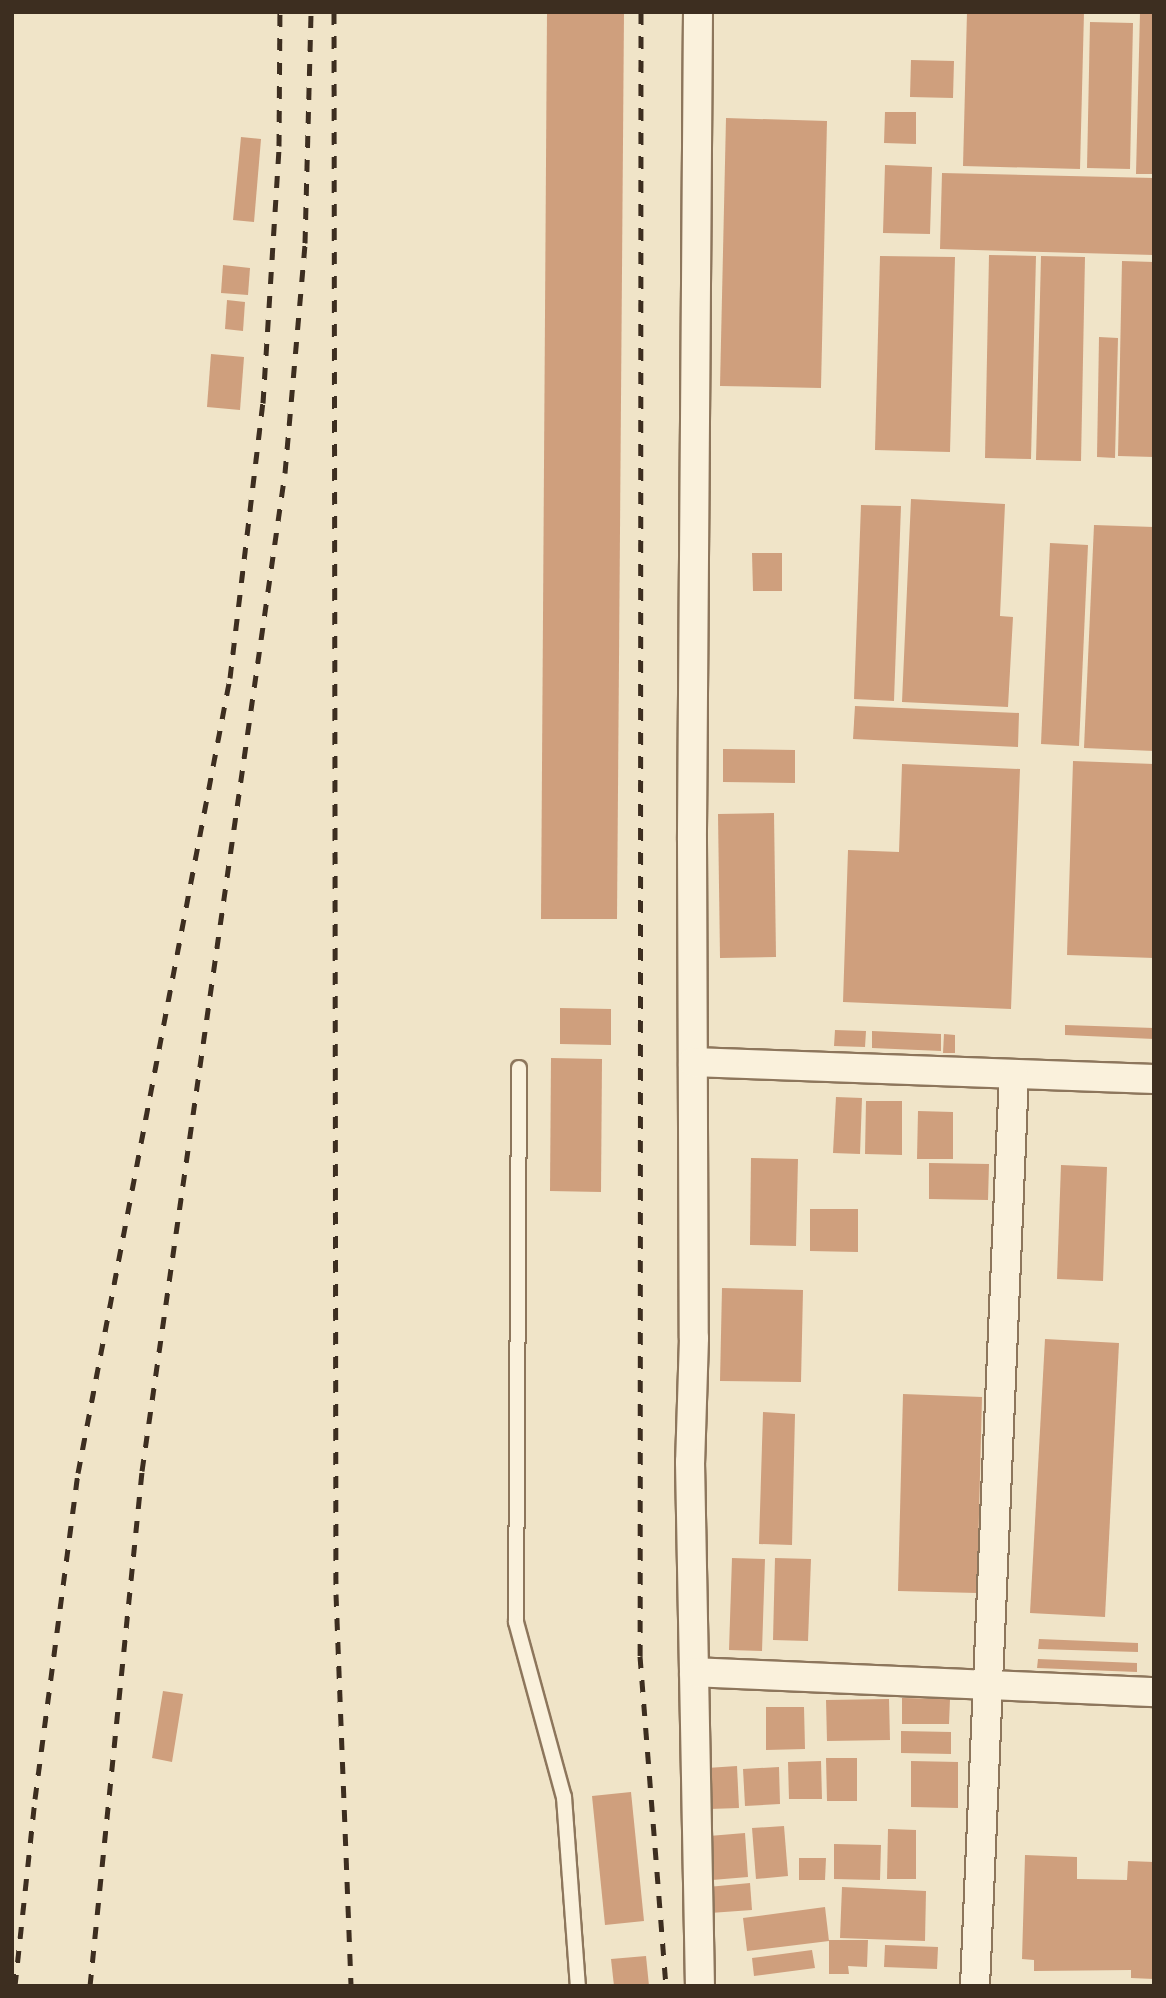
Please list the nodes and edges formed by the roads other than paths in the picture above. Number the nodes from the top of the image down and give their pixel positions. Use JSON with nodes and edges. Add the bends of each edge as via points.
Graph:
{"nodes":[{"id":1,"x":698,"y":12,"type":"edge"},
{"id":2,"x":693,"y":1062,"type":"junction"},
{"id":3,"x":519,"y":1068,"type":"dead end"},
{"id":4,"x":1014,"y":1075,"type":"junction"},
{"id":5,"x":1154,"y":1079,"type":"edge"},
{"id":6,"x":694,"y":1672,"type":"junction"},
{"id":7,"x":988,"y":1685,"type":"junction"},
{"id":8,"x":1154,"y":1692,"type":"edge"},
{"id":9,"x":578,"y":1986,"type":"edge"},
{"id":10,"x":700,"y":1986,"type":"edge"},
{"id":11,"x":975,"y":1986,"type":"edge"}],
"edges":[{"from":1,"to":2,"type":"street"},
{"from":2,"to":4,"type":"street"},
{"from":2,"to":6,"type":"street","via":[[690,1462]]},
{"from":3,"to":9,"type":"lane","via":[[516,1622],[564,1797]]},
{"from":4,"to":5,"type":"street"},
{"from":4,"to":7,"type":"street"},
{"from":6,"to":7,"type":"street"},
{"from":6,"to":10,"type":"street"},
{"from":7,"to":8,"type":"street"},
{"from":7,"to":11,"type":"street"}]}
